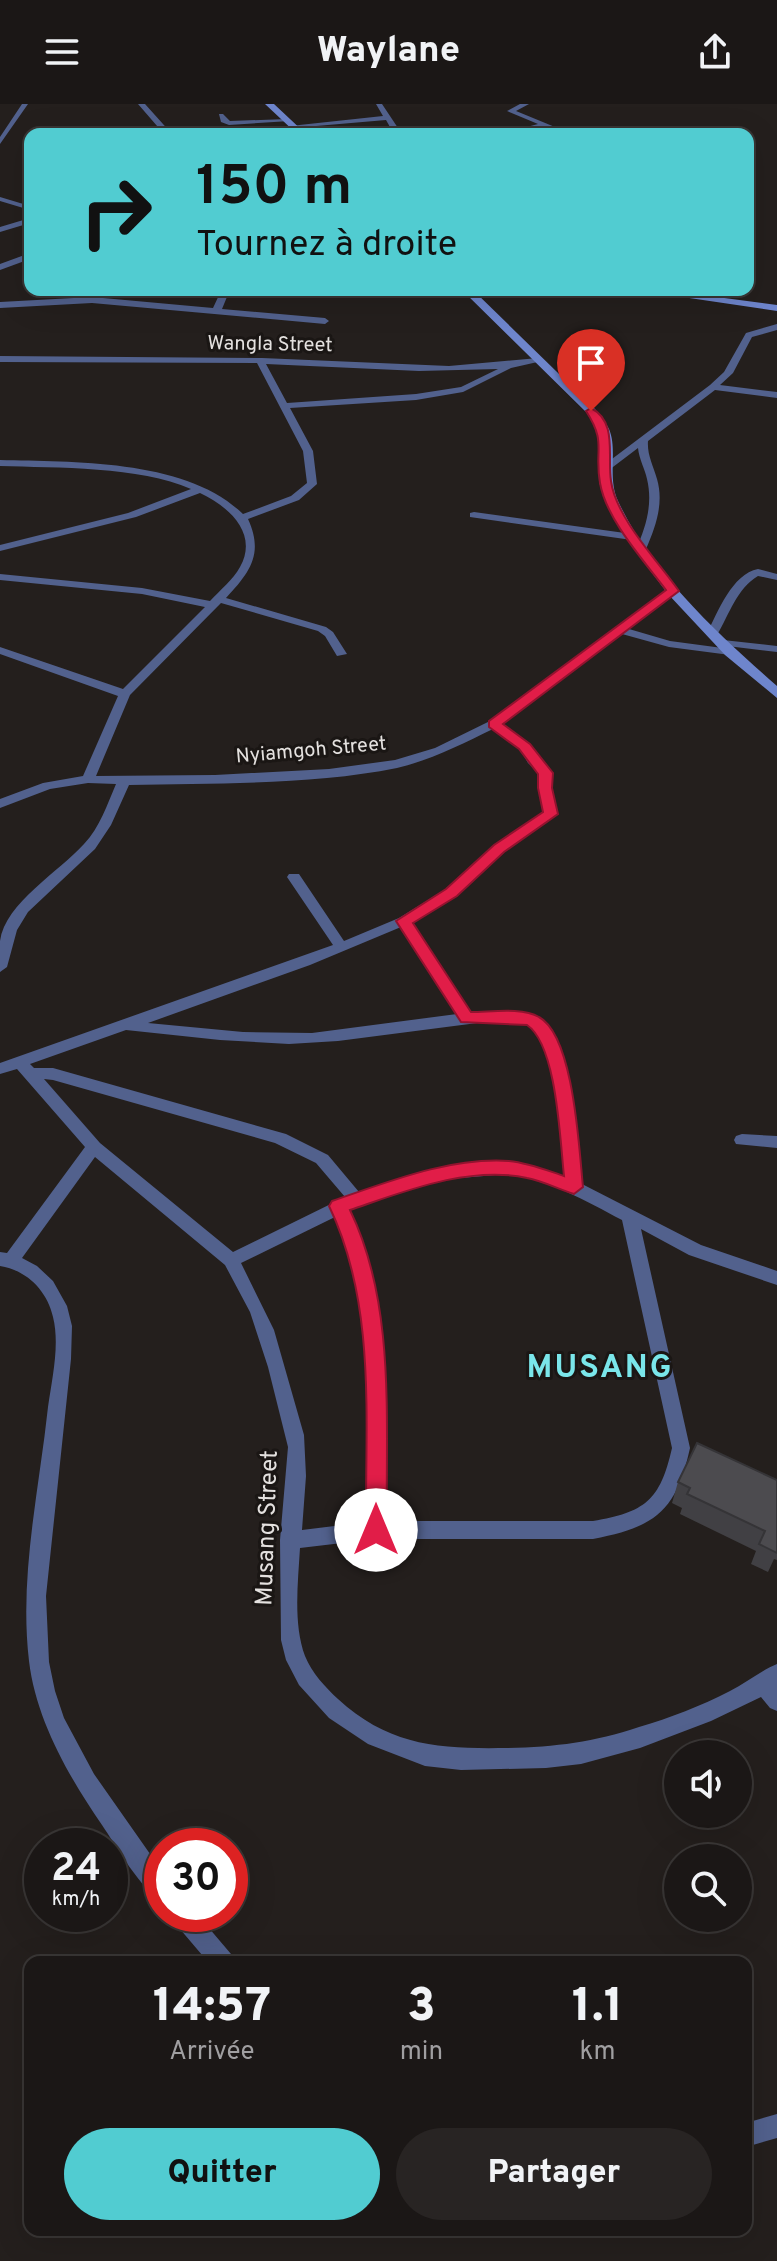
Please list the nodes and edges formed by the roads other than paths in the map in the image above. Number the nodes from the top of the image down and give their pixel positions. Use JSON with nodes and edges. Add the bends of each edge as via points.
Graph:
{"nodes":[{"id":1,"x":25,"y":104,"type":"edge"},
{"id":2,"x":141,"y":104,"type":"edge"},
{"id":3,"x":269,"y":104,"type":"edge"},
{"id":4,"x":379,"y":104,"type":"edge"},
{"id":5,"x":526,"y":104,"type":"edge"},
{"id":6,"x":221,"y":115,"type":"dead end"},
{"id":7,"x":386,"y":118,"type":"junction"},
{"id":8,"x":290,"y":123,"type":"junction"},
{"id":9,"x":545,"y":125,"type":"junction"},
{"id":10,"x":163,"y":128,"type":"edge"},
{"id":11,"x":295,"y":128,"type":"edge"},
{"id":12,"x":394,"y":128,"type":"edge"},
{"id":13,"x":531,"y":128,"type":"edge"},
{"id":14,"x":553,"y":128,"type":"edge"},
{"id":15,"x":0,"y":142,"type":"edge"},
{"id":16,"x":0,"y":199,"type":"edge"},
{"id":17,"x":24,"y":206,"type":"edge"},
{"id":18,"x":24,"y":222,"type":"edge"},
{"id":19,"x":0,"y":230,"type":"edge"},
{"id":20,"x":24,"y":258,"type":"edge"},
{"id":21,"x":0,"y":267,"type":"edge"},
{"id":22,"x":223,"y":296,"type":"edge"},
{"id":23,"x":473,"y":296,"type":"edge"},
{"id":24,"x":686,"y":296,"type":"edge"},
{"id":25,"x":0,"y":305,"type":"edge"},
{"id":26,"x":777,"y":308,"type":"edge"},
{"id":27,"x":217,"y":310,"type":"junction"},
{"id":28,"x":325,"y":321,"type":"dead end"},
{"id":29,"x":777,"y":327,"type":"edge"},
{"id":30,"x":0,"y":359,"type":"edge"},
{"id":31,"x":260,"y":361,"type":"junction"},
{"id":32,"x":538,"y":361,"type":"junction"},
{"id":33,"x":510,"y":366,"type":"junction"},
{"id":34,"x":713,"y":387,"type":"junction"},
{"id":35,"x":777,"y":395,"type":"edge"},
{"id":36,"x":282,"y":406,"type":"junction"},
{"id":37,"x":643,"y":440,"type":"junction"},
{"id":38,"x":0,"y":463,"type":"edge"},
{"id":39,"x":605,"y":468,"type":"junction"},
{"id":40,"x":201,"y":489,"type":"junction"},
{"id":41,"x":474,"y":515,"type":"dead end"},
{"id":42,"x":243,"y":517,"type":"junction"},
{"id":43,"x":632,"y":537,"type":"junction"},
{"id":44,"x":0,"y":548,"type":"edge"},
{"id":45,"x":641,"y":549,"type":"junction"},
{"id":46,"x":0,"y":577,"type":"edge"},
{"id":47,"x":777,"y":577,"type":"edge"},
{"id":48,"x":673,"y":591,"type":"junction"},
{"id":49,"x":216,"y":602,"type":"junction"},
{"id":50,"x":619,"y":630,"type":"junction"},
{"id":51,"x":713,"y":633,"type":"junction"},
{"id":52,"x":726,"y":648,"type":"junction"},
{"id":53,"x":777,"y":649,"type":"edge"},
{"id":54,"x":0,"y":650,"type":"edge"},
{"id":55,"x":341,"y":654,"type":"dead end"},
{"id":56,"x":125,"y":694,"type":"junction"},
{"id":57,"x":777,"y":694,"type":"edge"},
{"id":58,"x":494,"y":724,"type":"junction"},
{"id":59,"x":88,"y":779,"type":"junction"},
{"id":60,"x":124,"y":781,"type":"junction"},
{"id":61,"x":0,"y":804,"type":"edge"},
{"id":62,"x":294,"y":877,"type":"dead end"},
{"id":63,"x":404,"y":921,"type":"junction"},
{"id":64,"x":341,"y":947,"type":"junction"},
{"id":65,"x":0,"y":967,"type":"edge"},
{"id":66,"x":467,"y":1018,"type":"junction"},
{"id":67,"x":121,"y":1025,"type":"junction"},
{"id":68,"x":25,"y":1068,"type":"junction"},
{"id":69,"x":0,"y":1069,"type":"edge"},
{"id":70,"x":742,"y":1140,"type":"dead end"},
{"id":71,"x":777,"y":1142,"type":"edge"},
{"id":72,"x":94,"y":1147,"type":"junction"},
{"id":73,"x":574,"y":1187,"type":"junction"},
{"id":74,"x":347,"y":1202,"type":"junction"},
{"id":75,"x":630,"y":1218,"type":"junction"},
{"id":76,"x":6,"y":1260,"type":"edge"},
{"id":77,"x":231,"y":1260,"type":"junction"},
{"id":78,"x":777,"y":1278,"type":"edge"},
{"id":79,"x":681,"y":1448,"type":"junction"},
{"id":80,"x":704,"y":1458,"type":"edge"},
{"id":81,"x":376,"y":1530,"type":"junction"},
{"id":82,"x":290,"y":1540,"type":"junction"},
{"id":83,"x":773,"y":1687,"type":"edge"},
{"id":84,"x":144,"y":1866,"type":"edge"},
{"id":85,"x":197,"y":1932,"type":"edge"},
{"id":86,"x":218,"y":1956,"type":"edge"},
{"id":87,"x":777,"y":2126,"type":"edge"},
{"id":88,"x":752,"y":2133,"type":"edge"}],
"edges":[{"from":1,"to":15,"type":"street"},
{"from":2,"to":10,"type":"street"},
{"from":3,"to":8,"type":"main road"},
{"from":4,"to":7,"type":"street"},
{"from":5,"to":9,"type":"street","via":[[510,111]]},
{"from":6,"to":8,"type":"street","via":[[229,123]]},
{"from":7,"to":8,"type":"street"},
{"from":7,"to":12,"type":"street"},
{"from":8,"to":11,"type":"main road"},
{"from":9,"to":13,"type":"street"},
{"from":9,"to":14,"type":"street"},
{"from":16,"to":17,"type":"street"},
{"from":18,"to":19,"type":"street"},
{"from":20,"to":21,"type":"street"},
{"from":22,"to":27,"type":"street"},
{"from":23,"to":32,"type":"main road"},
{"from":24,"to":26,"type":"main road"},
{"from":25,"to":27,"type":"street","via":[[92,300]]},
{"from":27,"to":28,"type":"street"},
{"from":29,"to":34,"type":"street","via":[[747,337],[728,373]]},
{"from":30,"to":31,"type":"street","name":"Wangla Street"},
{"from":31,"to":33,"type":"street","name":"Wangla Street","via":[[426,369]]},
{"from":31,"to":36,"type":"street"},
{"from":32,"to":33,"type":"street","name":"Wangla Street"},
{"from":32,"to":39,"type":"main road","via":[[575,393],[603,428]]},
{"from":33,"to":36,"type":"street","via":[[463,389]]},
{"from":34,"to":35,"type":"street"},
{"from":34,"to":37,"type":"street"},
{"from":36,"to":42,"type":"street","via":[[308,451],[312,484],[295,498]]},
{"from":37,"to":39,"type":"street"},
{"from":37,"to":45,"type":"street","via":[[641,453],[656,494]]},
{"from":38,"to":40,"type":"street","via":[[128,470]]},
{"from":39,"to":43,"type":"main road","via":[[611,500]]},
{"from":40,"to":42,"type":"street"},
{"from":40,"to":44,"type":"street","via":[[132,515]]},
{"from":41,"to":43,"type":"street"},
{"from":42,"to":49,"type":"street","via":[[250,535],[247,564]]},
{"from":43,"to":45,"type":"main road"},
{"from":45,"to":48,"type":"main road"},
{"from":46,"to":49,"type":"street"},
{"from":47,"to":51,"type":"street","via":[[751,575]]},
{"from":48,"to":50,"type":"street","name":"Nyiamgoh Street"},
{"from":48,"to":51,"type":"main road"},
{"from":49,"to":55,"type":"street","via":[[322,629]]},
{"from":49,"to":56,"type":"street"},
{"from":50,"to":52,"type":"street","via":[[669,644]]},
{"from":50,"to":58,"type":"street","name":"Nyiamgoh Street"},
{"from":51,"to":52,"type":"main road"},
{"from":52,"to":53,"type":"street"},
{"from":52,"to":57,"type":"main road"},
{"from":54,"to":56,"type":"street"},
{"from":56,"to":59,"type":"street"},
{"from":58,"to":60,"type":"street","name":"Nyiamgoh Street","via":[[439,751],[362,770]]},
{"from":58,"to":63,"type":"street","via":[[525,747],[546,773],[550,814],[499,848],[451,892]]},
{"from":59,"to":60,"type":"street","name":"Nyiamgoh Street"},
{"from":59,"to":61,"type":"street","name":"Nyiamgoh Street","via":[[47,786]]},
{"from":60,"to":65,"type":"street","via":[[90,846],[23,909],[10,930]]},
{"from":62,"to":64,"type":"street"},
{"from":63,"to":64,"type":"street"},
{"from":63,"to":66,"type":"street"},
{"from":64,"to":67,"type":"street"},
{"from":66,"to":67,"type":"street","via":[[289,1038]]},
{"from":66,"to":73,"type":"street","via":[[531,1019],[543,1028],[565,1107]]},
{"from":67,"to":68,"type":"street"},
{"from":68,"to":69,"type":"street"},
{"from":68,"to":72,"type":"street","name":"Musang Street"},
{"from":68,"to":74,"type":"street","via":[[280,1138],[322,1159]]},
{"from":70,"to":71,"type":"street"},
{"from":72,"to":76,"type":"street"},
{"from":72,"to":77,"type":"street","name":"Musang Street"},
{"from":73,"to":74,"type":"street","via":[[507,1168],[438,1174]]},
{"from":73,"to":75,"type":"street"},
{"from":74,"to":77,"type":"street"},
{"from":74,"to":81,"type":"street","via":[[374,1332]]},
{"from":75,"to":78,"type":"street","via":[[695,1250]]},
{"from":75,"to":79,"type":"street"},
{"from":76,"to":84,"type":"street","via":[[37,1273],[62,1318],[61,1370],[39,1552],[39,1662],[47,1700],[113,1826]]},
{"from":77,"to":82,"type":"street","name":"Musang Street","via":[[246,1282],[275,1352],[294,1431]]},
{"from":79,"to":80,"type":"street"},
{"from":79,"to":81,"type":"street","via":[[660,1503],[620,1525],[593,1530]]},
{"from":81,"to":82,"type":"street"},
{"from":82,"to":83,"type":"street","name":"Musang Street","via":[[291,1643],[306,1679],[331,1710],[413,1753],[452,1759],[559,1757],[593,1751]]},
{"from":85,"to":86,"type":"street"},
{"from":87,"to":88,"type":"street"}]}
